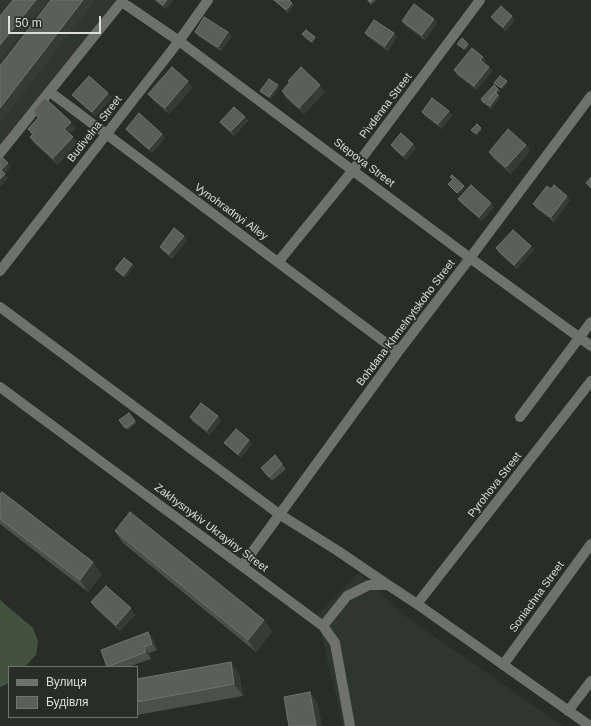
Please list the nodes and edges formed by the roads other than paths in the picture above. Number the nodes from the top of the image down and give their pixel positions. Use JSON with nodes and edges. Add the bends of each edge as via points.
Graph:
{"nodes":[{"id":1,"x":208,"y":0,"type":"edge"},
{"id":2,"x":480,"y":0,"type":"edge"},
{"id":3,"x":122,"y":1,"type":"edge"},
{"id":4,"x":179,"y":41,"type":"junction"},
{"id":5,"x":50,"y":92,"type":"junction"},
{"id":6,"x":591,"y":96,"type":"edge"},
{"id":7,"x":106,"y":135,"type":"junction"},
{"id":8,"x":0,"y":153,"type":"edge"},
{"id":9,"x":353,"y":170,"type":"junction"},
{"id":10,"x":470,"y":258,"type":"junction"},
{"id":11,"x":279,"y":262,"type":"junction"},
{"id":12,"x":0,"y":271,"type":"edge"},
{"id":13,"x":0,"y":307,"type":"edge"},
{"id":14,"x":591,"y":322,"type":"edge"},
{"id":15,"x":580,"y":337,"type":"junction"},
{"id":16,"x":591,"y":346,"type":"edge"},
{"id":17,"x":398,"y":352,"type":"junction"},
{"id":18,"x":591,"y":381,"type":"edge"},
{"id":19,"x":0,"y":387,"type":"edge"},
{"id":20,"x":520,"y":417,"type":"dead end"},
{"id":21,"x":279,"y":514,"type":"junction"},
{"id":22,"x":591,"y":544,"type":"edge"},
{"id":23,"x":242,"y":566,"type":"junction"},
{"id":24,"x":388,"y":586,"type":"junction"},
{"id":25,"x":417,"y":604,"type":"junction"},
{"id":26,"x":323,"y":626,"type":"junction"},
{"id":27,"x":503,"y":664,"type":"junction"},
{"id":28,"x":591,"y":681,"type":"edge"},
{"id":29,"x":568,"y":711,"type":"junction"},
{"id":30,"x":350,"y":726,"type":"edge"},
{"id":31,"x":590,"y":726,"type":"edge"}],
"edges":[{"from":1,"to":4,"type":"street","name":"Budivelna Street"},
{"from":2,"to":9,"type":"street","name":"Pivdenna Street"},
{"from":3,"to":4,"type":"street","name":"Stepova Street"},
{"from":3,"to":5,"type":"street"},
{"from":4,"to":7,"type":"street","name":"Budivelna Street"},
{"from":4,"to":9,"type":"street","name":"Stepova Street"},
{"from":5,"to":7,"type":"street","name":"Vynohradnyi Alley"},
{"from":5,"to":8,"type":"street"},
{"from":6,"to":10,"type":"street","name":"Bohdana Khmelnytskoho Street"},
{"from":7,"to":11,"type":"street","name":"Vynohradnyi Alley"},
{"from":7,"to":12,"type":"street","name":"Budivelna Street"},
{"from":9,"to":10,"type":"street","name":"Stepova Street"},
{"from":9,"to":11,"type":"street","name":"Pivdenna Street"},
{"from":10,"to":15,"type":"street","name":"Stepova Street"},
{"from":10,"to":17,"type":"street","name":"Bohdana Khmelnytskoho Street"},
{"from":11,"to":17,"type":"street","name":"Vynohradnyi Alley"},
{"from":13,"to":21,"type":"street"},
{"from":14,"to":15,"type":"street"},
{"from":15,"to":16,"type":"street","name":"Stepova Street"},
{"from":15,"to":20,"type":"street"},
{"from":17,"to":21,"type":"street","name":"Bohdana Khmelnytskoho Street"},
{"from":18,"to":25,"type":"street","name":"Pyrohova Street"},
{"from":19,"to":23,"type":"street","name":"Zakhysnykiv Ukrayiny Street"},
{"from":21,"to":23,"type":"street","name":"Bohdana Khmelnytskoho Street"},
{"from":21,"to":24,"type":"street"},
{"from":22,"to":27,"type":"street","name":"Soniachna Street"},
{"from":23,"to":26,"type":"street","name":"Zakhysnykiv Ukrayiny Street"},
{"from":24,"to":25,"type":"street"},
{"from":24,"to":26,"type":"street","via":[[369,585],[347,596]]},
{"from":25,"to":27,"type":"street"},
{"from":26,"to":30,"type":"street","name":"Zakhysnykiv Ukrayiny Street","via":[[334,643]]},
{"from":27,"to":29,"type":"street"},
{"from":28,"to":29,"type":"street"},
{"from":29,"to":31,"type":"street"}]}
